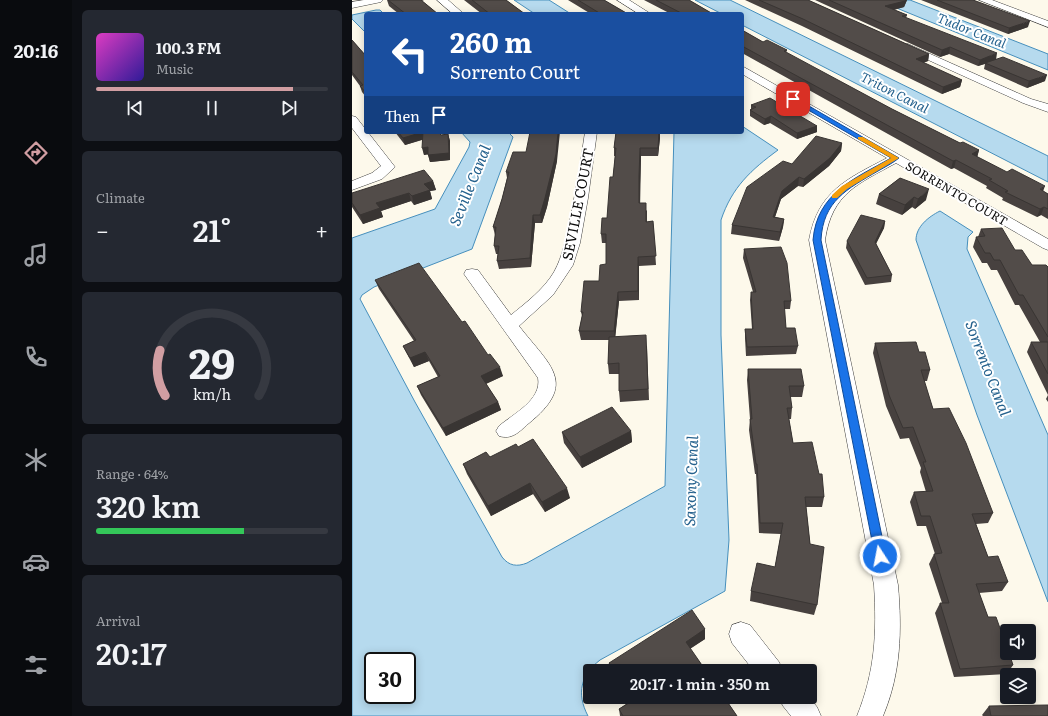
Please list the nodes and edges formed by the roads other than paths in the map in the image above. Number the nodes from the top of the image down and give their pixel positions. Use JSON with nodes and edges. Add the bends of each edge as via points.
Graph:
{"nodes":[{"id":1,"x":378,"y":0,"type":"edge"},
{"id":2,"x":442,"y":0,"type":"edge"},
{"id":3,"x":622,"y":0,"type":"edge"},
{"id":4,"x":984,"y":0,"type":"edge"},
{"id":5,"x":352,"y":6,"type":"edge"},
{"id":6,"x":457,"y":12,"type":"edge"},
{"id":7,"x":643,"y":12,"type":"edge"},
{"id":8,"x":1048,"y":24,"type":"edge"},
{"id":9,"x":897,"y":42,"type":"edge"},
{"id":10,"x":744,"y":70,"type":"edge"},
{"id":11,"x":1048,"y":108,"type":"edge"},
{"id":12,"x":352,"y":120,"type":"edge"},
{"id":13,"x":591,"y":134,"type":"edge"},
{"id":14,"x":896,"y":158,"type":"junction"},
{"id":15,"x":352,"y":186,"type":"edge"},
{"id":16,"x":1048,"y":245,"type":"edge"},
{"id":17,"x":472,"y":274,"type":"dead end"},
{"id":18,"x":509,"y":325,"type":"junction"},
{"id":19,"x":506,"y":431,"type":"dead end"},
{"id":20,"x":741,"y":634,"type":"dead end"},
{"id":21,"x":765,"y":664,"type":"edge"},
{"id":22,"x":798,"y":704,"type":"edge"},
{"id":23,"x":808,"y":716,"type":"edge"},
{"id":24,"x":870,"y":716,"type":"edge"}],
"edges":[{"from":1,"to":5,"type":"street"},
{"from":2,"to":6,"type":"street"},
{"from":3,"to":7,"type":"street"},
{"from":4,"to":8,"type":"street"},
{"from":9,"to":11,"type":"street"},
{"from":10,"to":14,"type":"street","name":"SORRENTO COURT"},
{"from":12,"to":15,"type":"street","via":[[388,168],[377,176]]},
{"from":13,"to":18,"type":"street","name":"SEVILLE COURT","via":[[587,169],[574,235],[564,268],[541,299]]},
{"from":14,"to":16,"type":"street","name":"SORRENTO COURT"},
{"from":14,"to":24,"type":"street","via":[[844,187],[837,194],[822,215],[817,240],[886,585],[889,642],[887,668]]},
{"from":17,"to":18,"type":"street"},
{"from":18,"to":19,"type":"street","via":[[540,366],[548,382],[546,393],[537,405]]},
{"from":20,"to":21,"type":"street"},
{"from":22,"to":23,"type":"street"}]}
